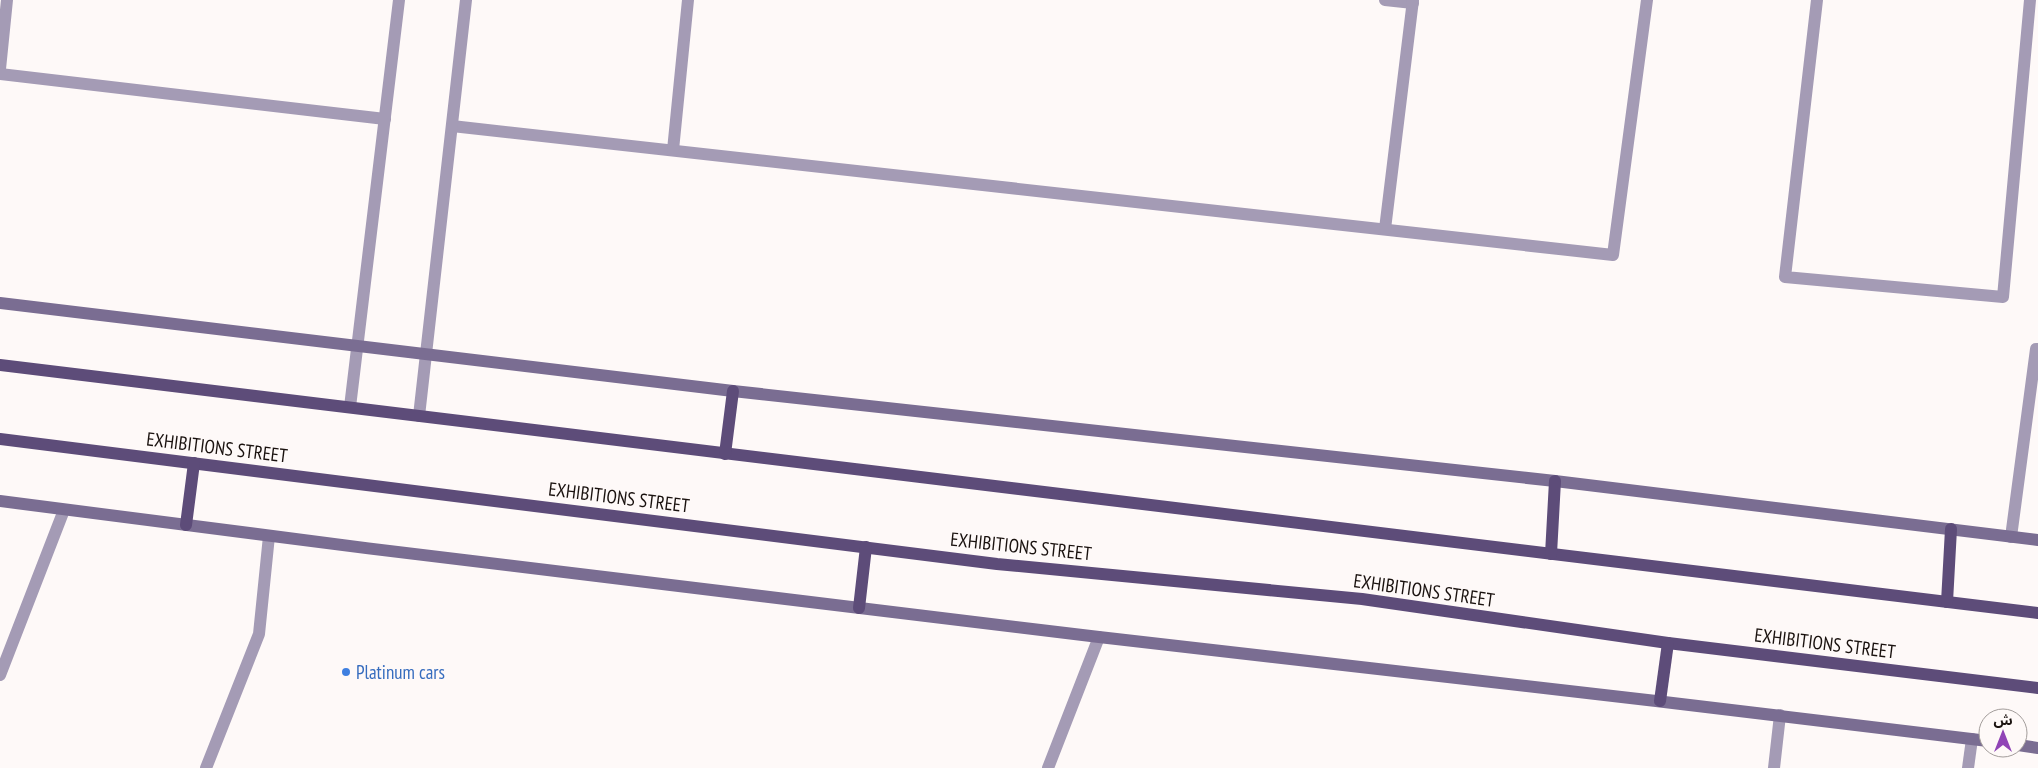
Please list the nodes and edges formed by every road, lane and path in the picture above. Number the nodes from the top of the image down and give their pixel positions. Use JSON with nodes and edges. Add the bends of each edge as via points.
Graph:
{"nodes":[{"id":1,"x":7,"y":0,"type":"edge"},
{"id":2,"x":399,"y":0,"type":"edge"},
{"id":3,"x":466,"y":0,"type":"edge"},
{"id":4,"x":688,"y":0,"type":"edge"},
{"id":5,"x":1385,"y":0,"type":"edge"},
{"id":6,"x":1647,"y":0,"type":"edge"},
{"id":7,"x":1817,"y":0,"type":"edge"},
{"id":8,"x":2030,"y":0,"type":"edge"},
{"id":9,"x":1413,"y":2,"type":"edge"},
{"id":10,"x":0,"y":69,"type":"edge"},
{"id":11,"x":0,"y":74,"type":"edge"},
{"id":12,"x":384,"y":119,"type":"junction"},
{"id":13,"x":452,"y":126,"type":"junction"},
{"id":14,"x":673,"y":150,"type":"junction"},
{"id":15,"x":1385,"y":229,"type":"junction"},
{"id":16,"x":0,"y":303,"type":"edge"},
{"id":17,"x":357,"y":346,"type":"junction"},
{"id":18,"x":2038,"y":349,"type":"edge"},
{"id":19,"x":425,"y":355,"type":"junction"},
{"id":20,"x":0,"y":365,"type":"edge"},
{"id":21,"x":733,"y":391,"type":"junction"},
{"id":22,"x":350,"y":407,"type":"junction"},
{"id":23,"x":419,"y":416,"type":"junction"},
{"id":24,"x":0,"y":438,"type":"edge"},
{"id":25,"x":725,"y":454,"type":"junction"},
{"id":26,"x":194,"y":463,"type":"junction"},
{"id":27,"x":1555,"y":481,"type":"junction"},
{"id":28,"x":0,"y":501,"type":"edge"},
{"id":29,"x":64,"y":510,"type":"junction"},
{"id":30,"x":186,"y":525,"type":"junction"},
{"id":31,"x":1951,"y":529,"type":"junction"},
{"id":32,"x":269,"y":536,"type":"junction"},
{"id":33,"x":2011,"y":537,"type":"junction"},
{"id":34,"x":2038,"y":540,"type":"edge"},
{"id":35,"x":866,"y":548,"type":"junction"},
{"id":36,"x":1551,"y":554,"type":"junction"},
{"id":37,"x":1947,"y":602,"type":"junction"},
{"id":38,"x":859,"y":608,"type":"junction"},
{"id":39,"x":2038,"y":613,"type":"edge"},
{"id":40,"x":1099,"y":637,"type":"junction"},
{"id":41,"x":1668,"y":643,"type":"junction"},
{"id":42,"x":0,"y":675,"type":"edge"},
{"id":43,"x":2038,"y":688,"type":"edge"},
{"id":44,"x":1660,"y":701,"type":"junction"},
{"id":45,"x":1780,"y":715,"type":"junction"},
{"id":46,"x":1972,"y":739,"type":"junction"},
{"id":47,"x":1978,"y":740,"type":"edge"},
{"id":48,"x":206,"y":768,"type":"edge"},
{"id":49,"x":1048,"y":768,"type":"edge"},
{"id":50,"x":1774,"y":768,"type":"edge"},
{"id":51,"x":1968,"y":768,"type":"edge"}],
"edges":[{"from":1,"to":10,"type":"street"},
{"from":2,"to":12,"type":"street"},
{"from":3,"to":13,"type":"street"},
{"from":4,"to":14,"type":"street"},
{"from":5,"to":9,"type":"street"},
{"from":6,"to":15,"type":"street","via":[[1613,255]]},
{"from":7,"to":8,"type":"street","via":[[1785,277],[2003,298]]},
{"from":9,"to":15,"type":"street"},
{"from":11,"to":12,"type":"street"},
{"from":12,"to":17,"type":"street"},
{"from":13,"to":14,"type":"street"},
{"from":13,"to":19,"type":"street"},
{"from":14,"to":15,"type":"street"},
{"from":16,"to":17,"type":"main road"},
{"from":17,"to":19,"type":"main road"},
{"from":17,"to":22,"type":"street"},
{"from":18,"to":33,"type":"street"},
{"from":19,"to":21,"type":"main road"},
{"from":19,"to":23,"type":"street"},
{"from":20,"to":22,"type":"main road"},
{"from":21,"to":25,"type":"main road"},
{"from":21,"to":27,"type":"main road"},
{"from":22,"to":23,"type":"main road"},
{"from":23,"to":25,"type":"main road"},
{"from":24,"to":26,"type":"main road","name":"EXHIBITIONS STREET"},
{"from":25,"to":36,"type":"main road"},
{"from":26,"to":30,"type":"main road"},
{"from":26,"to":35,"type":"main road","name":"EXHIBITIONS STREET"},
{"from":27,"to":31,"type":"main road"},
{"from":27,"to":36,"type":"main road"},
{"from":28,"to":29,"type":"main road"},
{"from":29,"to":30,"type":"main road"},
{"from":29,"to":42,"type":"street"},
{"from":30,"to":32,"type":"main road"},
{"from":31,"to":33,"type":"main road"},
{"from":31,"to":37,"type":"main road"},
{"from":32,"to":38,"type":"main road"},
{"from":32,"to":48,"type":"street","via":[[260,634]]},
{"from":33,"to":34,"type":"main road"},
{"from":35,"to":38,"type":"main road"},
{"from":35,"to":41,"type":"main road","name":"EXHIBITIONS STREET","via":[[997,564],[1362,599]]},
{"from":36,"to":37,"type":"main road"},
{"from":37,"to":39,"type":"main road"},
{"from":38,"to":40,"type":"main road"},
{"from":40,"to":44,"type":"main road"},
{"from":40,"to":49,"type":"street"},
{"from":41,"to":43,"type":"main road","name":"EXHIBITIONS STREET"},
{"from":41,"to":44,"type":"main road"},
{"from":44,"to":45,"type":"main road"},
{"from":45,"to":46,"type":"main road"},
{"from":45,"to":50,"type":"street"},
{"from":46,"to":47,"type":"main road"},
{"from":46,"to":51,"type":"street"}]}
